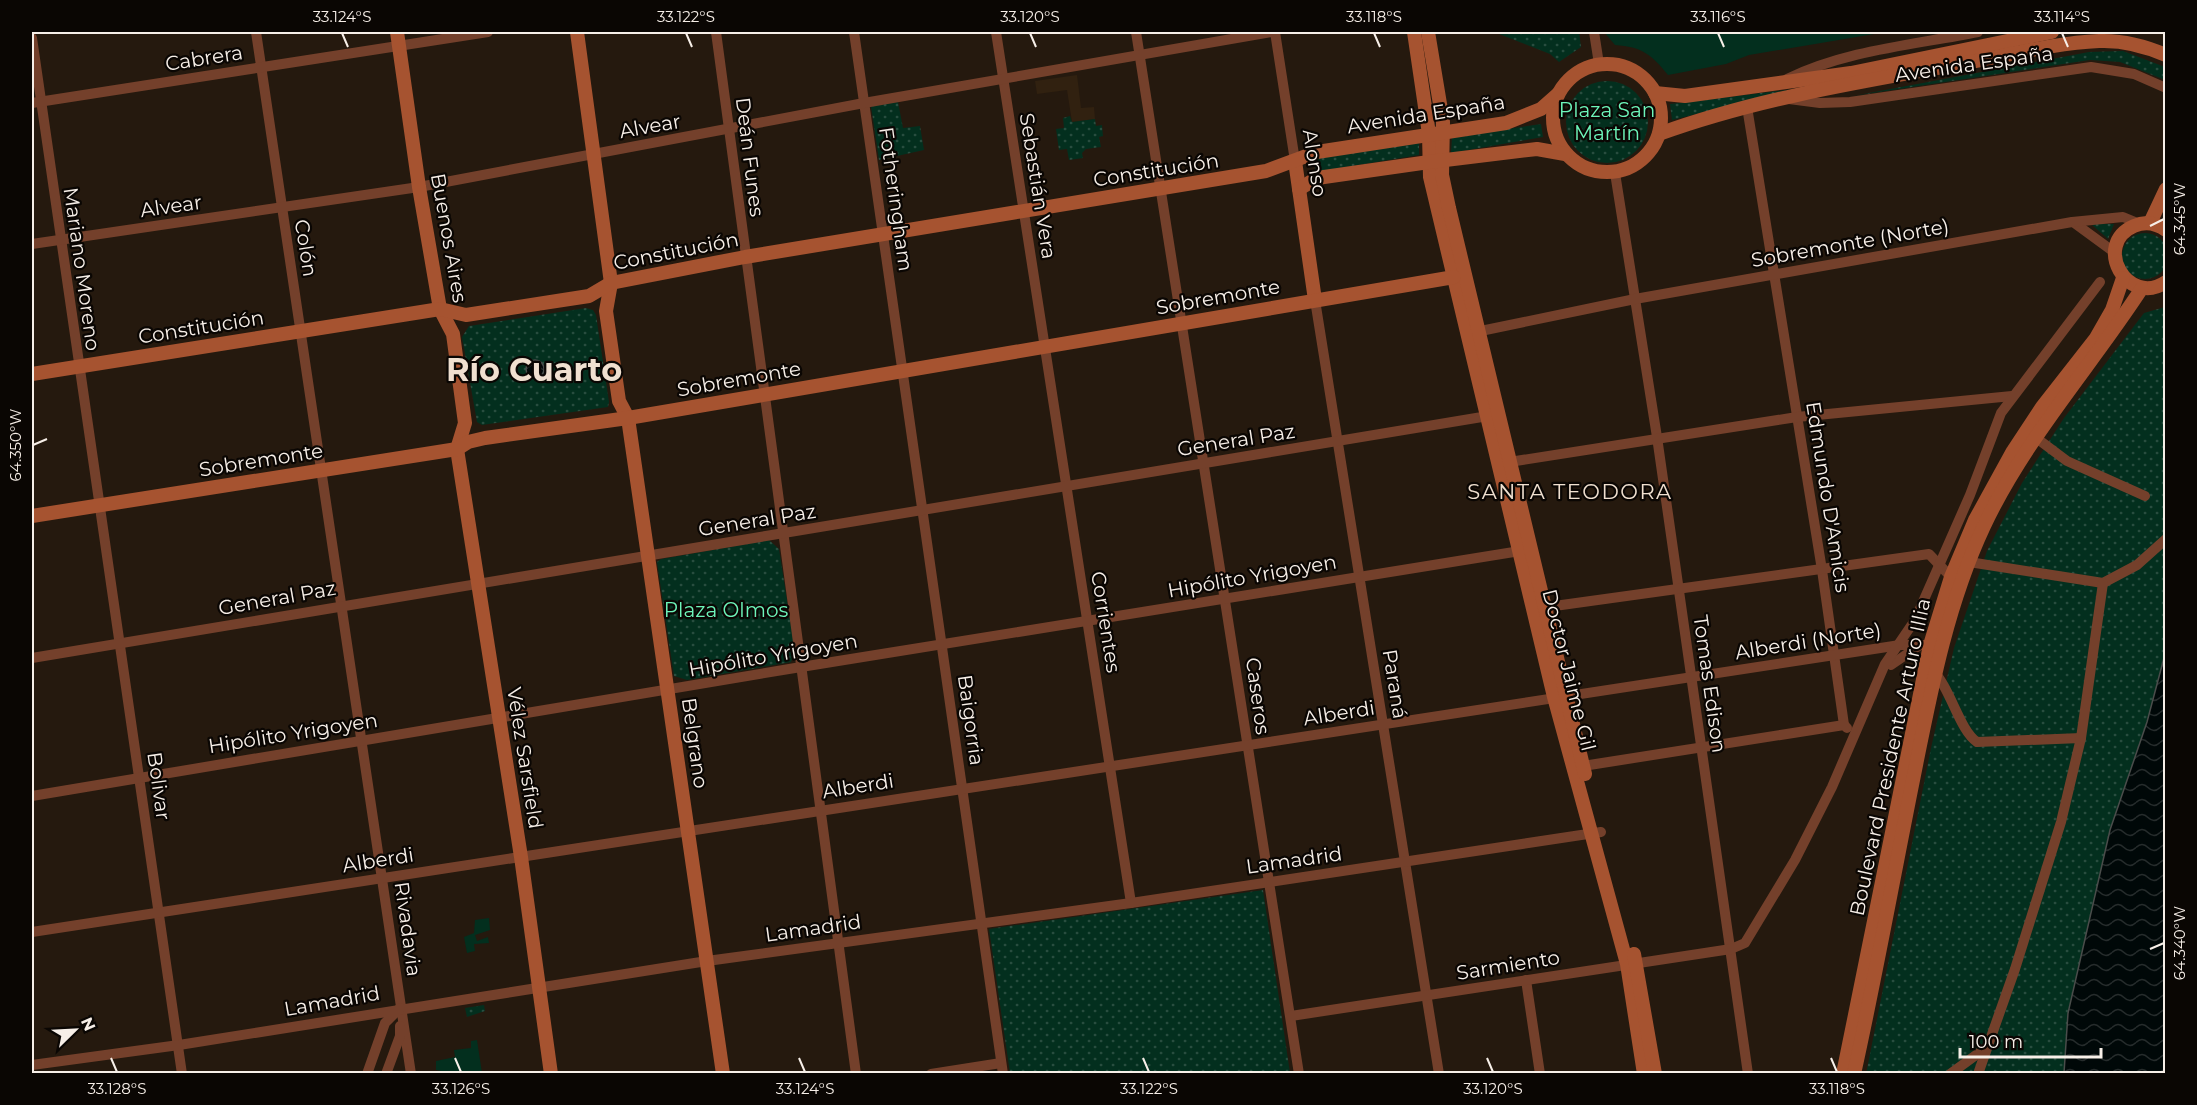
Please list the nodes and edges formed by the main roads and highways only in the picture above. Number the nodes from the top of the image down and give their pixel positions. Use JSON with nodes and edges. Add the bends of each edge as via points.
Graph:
{"nodes":[{"id":1,"x":578,"y":32,"type":"edge"},
{"id":2,"x":1414,"y":32,"type":"edge"},
{"id":3,"x":1428,"y":32,"type":"edge"},
{"id":4,"x":2052,"y":32,"type":"edge"},
{"id":5,"x":398,"y":38,"type":"edge"},
{"id":6,"x":2166,"y":55,"type":"edge"},
{"id":7,"x":1655,"y":93,"type":"junction"},
{"id":8,"x":1558,"y":94,"type":"junction"},
{"id":9,"x":1436,"y":133,"type":"junction"},
{"id":10,"x":1659,"y":134,"type":"junction"},
{"id":11,"x":1565,"y":154,"type":"junction"},
{"id":12,"x":1295,"y":161,"type":"junction"},
{"id":13,"x":1436,"y":162,"type":"junction"},
{"id":14,"x":1299,"y":189,"type":"junction"},
{"id":15,"x":2166,"y":189,"type":"edge"},
{"id":16,"x":2145,"y":224,"type":"junction"},
{"id":17,"x":2166,"y":230,"type":"edge"},
{"id":18,"x":1454,"y":277,"type":"junction"},
{"id":19,"x":2123,"y":278,"type":"junction"},
{"id":20,"x":2166,"y":282,"type":"edge"},
{"id":21,"x":611,"y":283,"type":"junction"},
{"id":22,"x":2142,"y":288,"type":"junction"},
{"id":23,"x":1315,"y":300,"type":"junction"},
{"id":24,"x":440,"y":309,"type":"junction"},
{"id":25,"x":1473,"y":333,"type":"junction"},
{"id":26,"x":32,"y":374,"type":"edge"},
{"id":27,"x":628,"y":418,"type":"junction"},
{"id":28,"x":457,"y":448,"type":"junction"},
{"id":29,"x":1504,"y":462,"type":"junction"},
{"id":30,"x":32,"y":516,"type":"edge"},
{"id":31,"x":1956,"y":579,"type":"junction"},
{"id":32,"x":1539,"y":609,"type":"junction"},
{"id":33,"x":1930,"y":668,"type":"junction"},
{"id":34,"x":1559,"y":696,"type":"junction"},
{"id":35,"x":1596,"y":832,"type":"junction"},
{"id":36,"x":1631,"y":963,"type":"junction"},
{"id":37,"x":551,"y":1074,"type":"edge"},
{"id":38,"x":723,"y":1074,"type":"edge"},
{"id":39,"x":1644,"y":1074,"type":"edge"},
{"id":40,"x":1655,"y":1074,"type":"edge"},
{"id":41,"x":1843,"y":1074,"type":"edge"},
{"id":42,"x":1854,"y":1074,"type":"edge"}],
"edges":[{"from":1,"to":21,"type":"main road","name":"Belgrano"},
{"from":2,"to":9,"type":"main road"},
{"from":3,"to":9,"type":"main road"},
{"from":4,"to":7,"type":"main road","name":"Avenida España","via":[[1965,52],[1778,84],[1685,96]]},
{"from":5,"to":24,"type":"main road","name":"Buenos Aires"},
{"from":6,"to":10,"type":"main road","name":"Avenida España","via":[[2122,42],[2090,42],[1906,73],[1747,107]]},
{"from":7,"to":8,"type":"main road","via":[[1632,70],[1616,64],[1599,64],[1575,74]]},
{"from":7,"to":10,"type":"main road","via":[[1660,109]]},
{"from":8,"to":9,"type":"main road","name":"Avenida España","via":[[1541,109],[1506,123]]},
{"from":8,"to":11,"type":"main road","via":[[1552,125]]},
{"from":9,"to":12,"type":"main road","name":"Avenida España","via":[[1317,152]]},
{"from":9,"to":13,"type":"main road"},
{"from":10,"to":11,"type":"main road","via":[[1645,157],[1615,172],[1597,172],[1580,166]]},
{"from":11,"to":13,"type":"main road","via":[[1537,149]]},
{"from":12,"to":14,"type":"main road","name":"Alonso"},
{"from":12,"to":21,"type":"main road","name":"Constitución","via":[[1266,171],[1161,190],[745,257]]},
{"from":13,"to":14,"type":"main road","via":[[1317,178]]},
{"from":13,"to":18,"type":"main road","name":"Doctor Jaime Gil"},
{"from":13,"to":25,"type":"main road","via":[[1443,175]]},
{"from":14,"to":23,"type":"main road","name":"Alonso"},
{"from":15,"to":16,"type":"main road"},
{"from":16,"to":17,"type":"main road"},
{"from":16,"to":19,"type":"main road","via":[[2124,232],[2114,252],[2116,268]]},
{"from":18,"to":23,"type":"main road","name":"Sobremonte"},
{"from":18,"to":25,"type":"main road","name":"Doctor Jaime Gil"},
{"from":19,"to":22,"type":"main road"},
{"from":19,"to":31,"type":"main road","name":"Boulevard Presidente Arturo Illia","via":[[2112,310],[2096,338],[2042,407],[2001,471],[1975,520]]},
{"from":20,"to":22,"type":"main road"},
{"from":21,"to":24,"type":"main road","name":"Constitución","via":[[589,296],[466,315]]},
{"from":21,"to":27,"type":"main road","name":"Belgrano","via":[[606,311],[620,401]]},
{"from":22,"to":31,"type":"main road","name":"Boulevard Presidente Arturo Illia","via":[[2035,437],[2005,487],[1969,562]]},
{"from":23,"to":27,"type":"main road","name":"Sobremonte"},
{"from":24,"to":26,"type":"main road","name":"Constitución"},
{"from":24,"to":28,"type":"main road","name":"Buenos Aires","via":[[453,334],[465,423]]},
{"from":25,"to":29,"type":"main road","name":"Doctor Jaime Gil"},
{"from":25,"to":29,"type":"main road","name":"Doctor Jaime Gil","via":[[1488,416]]},
{"from":27,"to":28,"type":"main road","name":"Sobremonte","via":[[485,438]]},
{"from":27,"to":38,"type":"main road","name":"Belgrano"},
{"from":28,"to":30,"type":"main road","name":"Sobremonte"},
{"from":28,"to":37,"type":"main road","name":"Vélez Sarsfield"},
{"from":29,"to":32,"type":"main road","name":"Doctor Jaime Gil"},
{"from":29,"to":32,"type":"main road","name":"Doctor Jaime Gil","via":[[1520,551]]},
{"from":31,"to":33,"type":"main road","name":"Boulevard Presidente Arturo Illia"},
{"from":31,"to":33,"type":"main road","name":"Boulevard Presidente Arturo Illia","via":[[1927,644]]},
{"from":32,"to":34,"type":"main road","name":"Doctor Jaime Gil"},
{"from":33,"to":41,"type":"main road","name":"Boulevard Presidente Arturo Illia"},
{"from":33,"to":42,"type":"main road","name":"Boulevard Presidente Arturo Illia"},
{"from":34,"to":35,"type":"main road","name":"Doctor Jaime Gil"},
{"from":34,"to":35,"type":"main road","name":"Doctor Jaime Gil","via":[[1583,766]]},
{"from":35,"to":36,"type":"main road","name":"Doctor Jaime Gil"},
{"from":36,"to":39,"type":"main road","name":"Doctor Jaime Gil"},
{"from":36,"to":40,"type":"main road","name":"Doctor Jaime Gil"}]}
